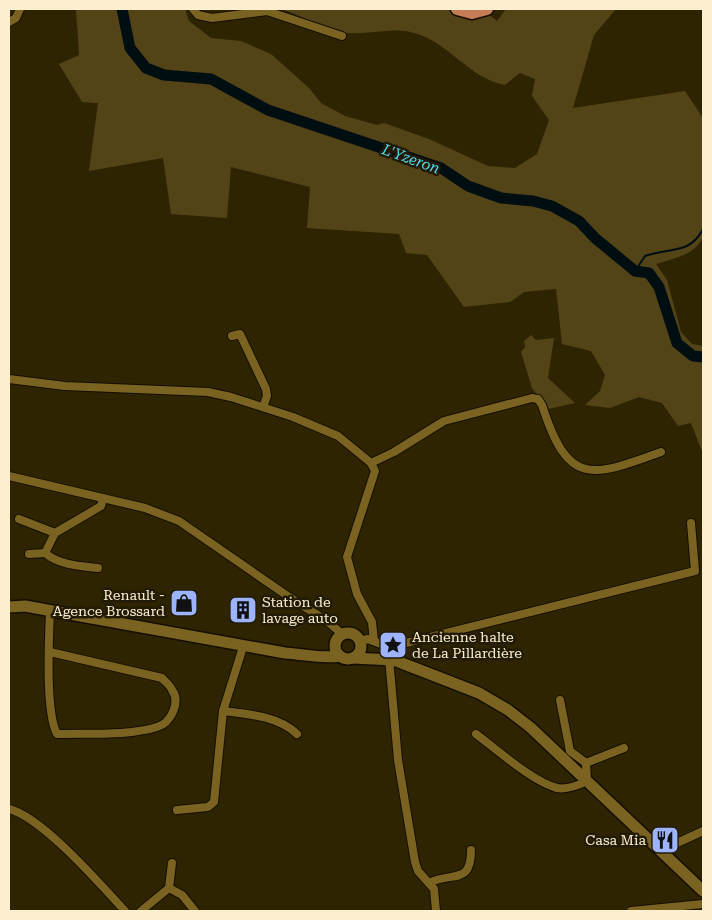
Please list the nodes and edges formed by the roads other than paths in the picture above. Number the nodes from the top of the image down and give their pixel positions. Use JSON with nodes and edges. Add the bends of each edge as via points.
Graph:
{"nodes":[{"id":1,"x":20,"y":9,"type":"edge"},
{"id":2,"x":193,"y":9,"type":"edge"},
{"id":3,"x":457,"y":9,"type":"edge"},
{"id":4,"x":487,"y":9,"type":"edge"},
{"id":5,"x":9,"y":22,"type":"edge"},
{"id":6,"x":342,"y":36,"type":"dead end"},
{"id":7,"x":232,"y":336,"type":"dead end"},
{"id":8,"x":9,"y":379,"type":"edge"},
{"id":9,"x":263,"y":407,"type":"junction"},
{"id":10,"x":661,"y":452,"type":"dead end"},
{"id":11,"x":371,"y":463,"type":"junction"},
{"id":12,"x":9,"y":476,"type":"edge"},
{"id":13,"x":103,"y":498,"type":"junction"},
{"id":14,"x":19,"y":519,"type":"dead end"},
{"id":15,"x":691,"y":523,"type":"dead end"},
{"id":16,"x":55,"y":533,"type":"junction"},
{"id":17,"x":45,"y":553,"type":"junction"},
{"id":18,"x":29,"y":554,"type":"dead end"},
{"id":19,"x":98,"y":568,"type":"dead end"},
{"id":20,"x":9,"y":608,"type":"edge"},
{"id":21,"x":50,"y":611,"type":"junction"},
{"id":22,"x":342,"y":634,"type":"junction"},
{"id":23,"x":374,"y":641,"type":"junction"},
{"id":24,"x":360,"y":643,"type":"junction"},
{"id":25,"x":334,"y":645,"type":"junction"},
{"id":26,"x":244,"y":647,"type":"junction"},
{"id":27,"x":50,"y":652,"type":"junction"},
{"id":28,"x":314,"y":655,"type":"junction"},
{"id":29,"x":340,"y":656,"type":"junction"},
{"id":30,"x":353,"y":658,"type":"junction"},
{"id":31,"x":385,"y":658,"type":"junction"},
{"id":32,"x":560,"y":700,"type":"dead end"},
{"id":33,"x":223,"y":711,"type":"junction"},
{"id":34,"x":296,"y":734,"type":"dead end"},
{"id":35,"x":476,"y":734,"type":"dead end"},
{"id":36,"x":624,"y":748,"type":"dead end"},
{"id":37,"x":586,"y":764,"type":"junction"},
{"id":38,"x":587,"y":781,"type":"junction"},
{"id":39,"x":9,"y":809,"type":"edge"},
{"id":40,"x":177,"y":810,"type":"dead end"},
{"id":41,"x":703,"y":831,"type":"edge"},
{"id":42,"x":471,"y":850,"type":"dead end"},
{"id":43,"x":662,"y":850,"type":"junction"},
{"id":44,"x":172,"y":863,"type":"dead end"},
{"id":45,"x":429,"y":883,"type":"junction"},
{"id":46,"x":169,"y":888,"type":"junction"},
{"id":47,"x":703,"y":891,"type":"edge"},
{"id":48,"x":703,"y":904,"type":"edge"},
{"id":49,"x":192,"y":910,"type":"edge"},
{"id":50,"x":126,"y":911,"type":"edge"},
{"id":51,"x":141,"y":911,"type":"edge"},
{"id":52,"x":436,"y":911,"type":"edge"},
{"id":53,"x":631,"y":911,"type":"edge"}],
"edges":[{"from":1,"to":5,"type":"street","via":[[16,18]]},
{"from":2,"to":6,"type":"street","via":[[198,15],[212,18],[267,11]]},
{"from":3,"to":4,"type":"main road","via":[[472,13]]},
{"from":7,"to":9,"type":"street","via":[[240,334],[266,389]]},
{"from":8,"to":9,"type":"street","via":[[75,386],[208,392]]},
{"from":9,"to":11,"type":"street","via":[[338,436]]},
{"from":10,"to":11,"type":"street","via":[[608,470],[581,467],[568,460],[558,448],[542,405],[538,399],[532,398],[444,421]]},
{"from":11,"to":23,"type":"street","via":[[375,471],[347,557],[357,594],[372,622]]},
{"from":12,"to":13,"type":"street"},
{"from":13,"to":16,"type":"street","via":[[101,506]]},
{"from":13,"to":22,"type":"street","via":[[180,521]]},
{"from":14,"to":16,"type":"street"},
{"from":15,"to":23,"type":"street","via":[[695,571],[406,643],[386,646]]},
{"from":16,"to":17,"type":"street"},
{"from":17,"to":18,"type":"street"},
{"from":17,"to":19,"type":"street","via":[[52,559],[72,565]]},
{"from":20,"to":21,"type":"main road","via":[[25,606]]},
{"from":21,"to":26,"type":"main road"},
{"from":21,"to":27,"type":"street"},
{"from":22,"to":24,"type":"main road","via":[[350,633]]},
{"from":22,"to":25,"type":"main road"},
{"from":23,"to":24,"type":"street"},
{"from":24,"to":30,"type":"main road","via":[[359,653]]},
{"from":24,"to":31,"type":"main road"},
{"from":25,"to":28,"type":"main road"},
{"from":25,"to":29,"type":"main road"},
{"from":26,"to":28,"type":"main road"},
{"from":26,"to":33,"type":"street"},
{"from":27,"to":27,"type":"street","via":[[52,725],[57,734],[142,730],[159,727],[170,718],[175,706],[174,691],[162,678]]},
{"from":28,"to":29,"type":"main road","via":[[325,658]]},
{"from":29,"to":30,"type":"main road"},
{"from":30,"to":31,"type":"main road"},
{"from":31,"to":38,"type":"main road","via":[[493,700],[530,727]]},
{"from":31,"to":45,"type":"street","via":[[414,862]]},
{"from":32,"to":37,"type":"street","via":[[570,751]]},
{"from":33,"to":34,"type":"street","via":[[260,716],[289,727]]},
{"from":33,"to":40,"type":"street","via":[[214,802],[208,807]]},
{"from":35,"to":38,"type":"street","via":[[518,765],[558,788],[576,787]]},
{"from":36,"to":37,"type":"street"},
{"from":37,"to":38,"type":"street"},
{"from":38,"to":43,"type":"main road"},
{"from":39,"to":50,"type":"street","via":[[19,811],[54,838]]},
{"from":41,"to":43,"type":"street"},
{"from":42,"to":45,"type":"street","via":[[471,861],[462,876]]},
{"from":43,"to":47,"type":"main road"},
{"from":44,"to":46,"type":"street"},
{"from":45,"to":52,"type":"street","via":[[434,889]]},
{"from":46,"to":49,"type":"street","via":[[182,896]]},
{"from":46,"to":51,"type":"street"},
{"from":48,"to":53,"type":"street"}]}
